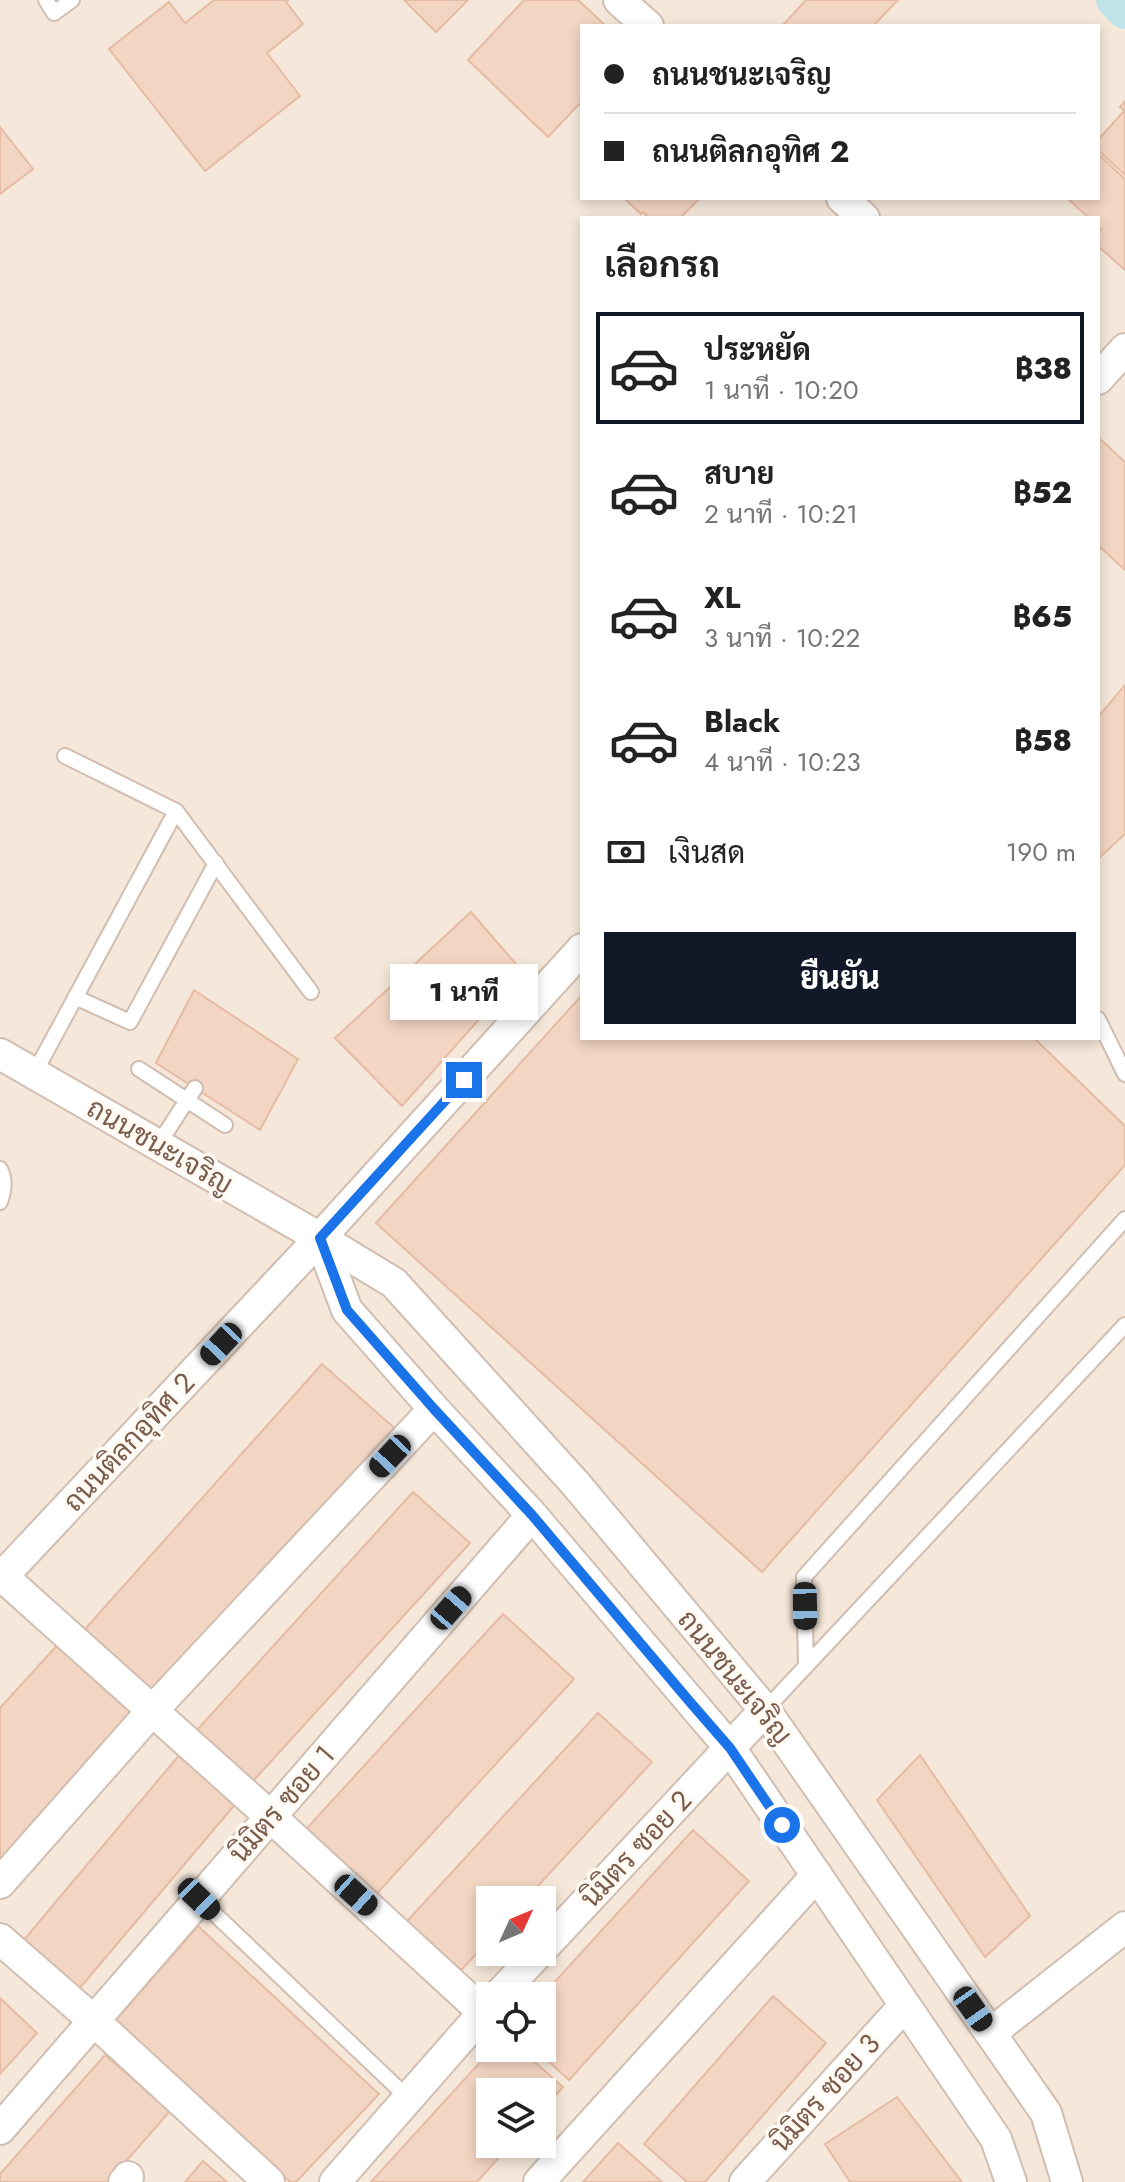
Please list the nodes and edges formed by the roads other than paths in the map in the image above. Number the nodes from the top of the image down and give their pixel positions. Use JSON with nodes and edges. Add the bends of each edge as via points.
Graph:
{"nodes":[{"id":1,"x":46,"y":0,"type":"edge"},
{"id":2,"x":72,"y":0,"type":"edge"},
{"id":3,"x":619,"y":0,"type":"edge"},
{"id":4,"x":646,"y":24,"type":"edge"},
{"id":5,"x":844,"y":200,"type":"edge"},
{"id":6,"x":862,"y":216,"type":"edge"},
{"id":7,"x":1125,"y":349,"type":"edge"},
{"id":8,"x":1100,"y":377,"type":"edge"},
{"id":9,"x":65,"y":756,"type":"dead end"},
{"id":10,"x":176,"y":811,"type":"junction"},
{"id":11,"x":216,"y":863,"type":"junction"},
{"id":12,"x":580,"y":951,"type":"edge"},
{"id":13,"x":311,"y":992,"type":"dead end"},
{"id":14,"x":75,"y":997,"type":"junction"},
{"id":15,"x":1100,"y":1023,"type":"edge"},
{"id":16,"x":0,"y":1054,"type":"edge"},
{"id":17,"x":139,"y":1069,"type":"dead end"},
{"id":18,"x":1125,"y":1073,"type":"edge"},
{"id":19,"x":34,"y":1074,"type":"junction"},
{"id":20,"x":191,"y":1094,"type":"junction"},
{"id":21,"x":225,"y":1125,"type":"dead end"},
{"id":22,"x":158,"y":1145,"type":"junction"},
{"id":23,"x":0,"y":1169,"type":"edge"},
{"id":24,"x":0,"y":1202,"type":"edge"},
{"id":25,"x":1125,"y":1219,"type":"edge"},
{"id":26,"x":320,"y":1238,"type":"junction"},
{"id":27,"x":1125,"y":1325,"type":"edge"},
{"id":28,"x":434,"y":1409,"type":"junction"},
{"id":29,"x":532,"y":1515,"type":"junction"},
{"id":30,"x":1,"y":1578,"type":"edge"},
{"id":31,"x":806,"y":1665,"type":"junction"},
{"id":32,"x":765,"y":1710,"type":"junction"},
{"id":33,"x":151,"y":1712,"type":"junction"},
{"id":34,"x":730,"y":1748,"type":"junction"},
{"id":35,"x":271,"y":1817,"type":"junction"},
{"id":36,"x":817,"y":1875,"type":"junction"},
{"id":37,"x":0,"y":1883,"type":"edge"},
{"id":38,"x":199,"y":1899,"type":"junction"},
{"id":39,"x":1125,"y":1927,"type":"edge"},
{"id":40,"x":556,"y":1934,"type":"edge"},
{"id":41,"x":0,"y":1939,"type":"edge"},
{"id":42,"x":526,"y":1966,"type":"edge"},
{"id":43,"x":511,"y":1982,"type":"edge"},
{"id":44,"x":476,"y":1992,"type":"edge"},
{"id":45,"x":905,"y":2005,"type":"junction"},
{"id":46,"x":476,"y":2020,"type":"edge"},
{"id":47,"x":94,"y":2021,"type":"junction"},
{"id":48,"x":991,"y":2033,"type":"junction"},
{"id":49,"x":408,"y":2098,"type":"junction"},
{"id":50,"x":0,"y":2129,"type":"edge"},
{"id":51,"x":753,"y":2179,"type":"edge"},
{"id":52,"x":269,"y":2182,"type":"edge"},
{"id":53,"x":335,"y":2182,"type":"edge"},
{"id":54,"x":539,"y":2182,"type":"edge"},
{"id":55,"x":1011,"y":2182,"type":"edge"},
{"id":56,"x":1067,"y":2182,"type":"edge"}],
"edges":[{"from":1,"to":2,"type":"lane","via":[[54,13]]},
{"from":3,"to":4,"type":"street"},
{"from":5,"to":6,"type":"street"},
{"from":7,"to":8,"type":"street"},
{"from":9,"to":10,"type":"lane"},
{"from":10,"to":11,"type":"lane"},
{"from":10,"to":14,"type":"lane"},
{"from":11,"to":13,"type":"lane"},
{"from":11,"to":14,"type":"lane","via":[[130,1022]]},
{"from":12,"to":26,"type":"street","name":"ถนนติลกอุทิศ 2"},
{"from":14,"to":19,"type":"lane"},
{"from":15,"to":18,"type":"lane"},
{"from":16,"to":19,"type":"street","name":"ถนนชนะเจริญ"},
{"from":17,"to":20,"type":"lane"},
{"from":19,"to":22,"type":"street","name":"ถนนชนะเจริญ"},
{"from":20,"to":21,"type":"lane"},
{"from":20,"to":22,"type":"lane"},
{"from":22,"to":26,"type":"street","name":"ถนนชนะเจริญ"},
{"from":23,"to":24,"type":"lane"},
{"from":25,"to":31,"type":"lane","via":[[804,1577]]},
{"from":26,"to":28,"type":"street","name":"ถนนชนะเจริญ","via":[[347,1310]]},
{"from":26,"to":30,"type":"street","name":"ถนนติลกอุทิศ 2"},
{"from":26,"to":32,"type":"street","name":"ถนนชนะเจริญ","via":[[394,1283],[574,1482]]},
{"from":27,"to":31,"type":"lane"},
{"from":28,"to":29,"type":"street","name":"ถนนชนะเจริญ"},
{"from":28,"to":33,"type":"street"},
{"from":29,"to":34,"type":"street","name":"ถนนชนะเจริญ"},
{"from":29,"to":35,"type":"street","name":"นิมิตร ซอย 1"},
{"from":30,"to":33,"type":"street"},
{"from":31,"to":32,"type":"lane"},
{"from":32,"to":34,"type":"street","name":"นิมิตร ซอย 2"},
{"from":32,"to":48,"type":"street","name":"ถนนชนะเจริญ"},
{"from":33,"to":35,"type":"street"},
{"from":33,"to":37,"type":"street"},
{"from":34,"to":36,"type":"street","name":"ถนนชนะเจริญ"},
{"from":34,"to":40,"type":"street","name":"นิมิตร ซอย 2"},
{"from":35,"to":38,"type":"street","name":"นิมิตร ซอย 1"},
{"from":35,"to":44,"type":"street"},
{"from":36,"to":45,"type":"street","name":"ถนนชนะเจริญ"},
{"from":36,"to":54,"type":"street"},
{"from":38,"to":47,"type":"street","name":"นิมิตร ซอย 1"},
{"from":38,"to":49,"type":"lane"},
{"from":39,"to":48,"type":"street"},
{"from":41,"to":47,"type":"street"},
{"from":42,"to":43,"type":"street","name":"นิมิตร ซอย 2"},
{"from":45,"to":51,"type":"street","name":"นิมิตร ซอย 3"},
{"from":45,"to":55,"type":"street","name":"ถนนชนะเจริญ","via":[[996,2139]]},
{"from":46,"to":49,"type":"street","name":"นิมิตร ซอย 2"},
{"from":47,"to":50,"type":"street","name":"นิมิตร ซอย 1"},
{"from":47,"to":52,"type":"street"},
{"from":48,"to":56,"type":"street","name":"ถนนชนะเจริญ","via":[[1046,2113]]},
{"from":49,"to":53,"type":"street","name":"นิมิตร ซอย 2"}]}
